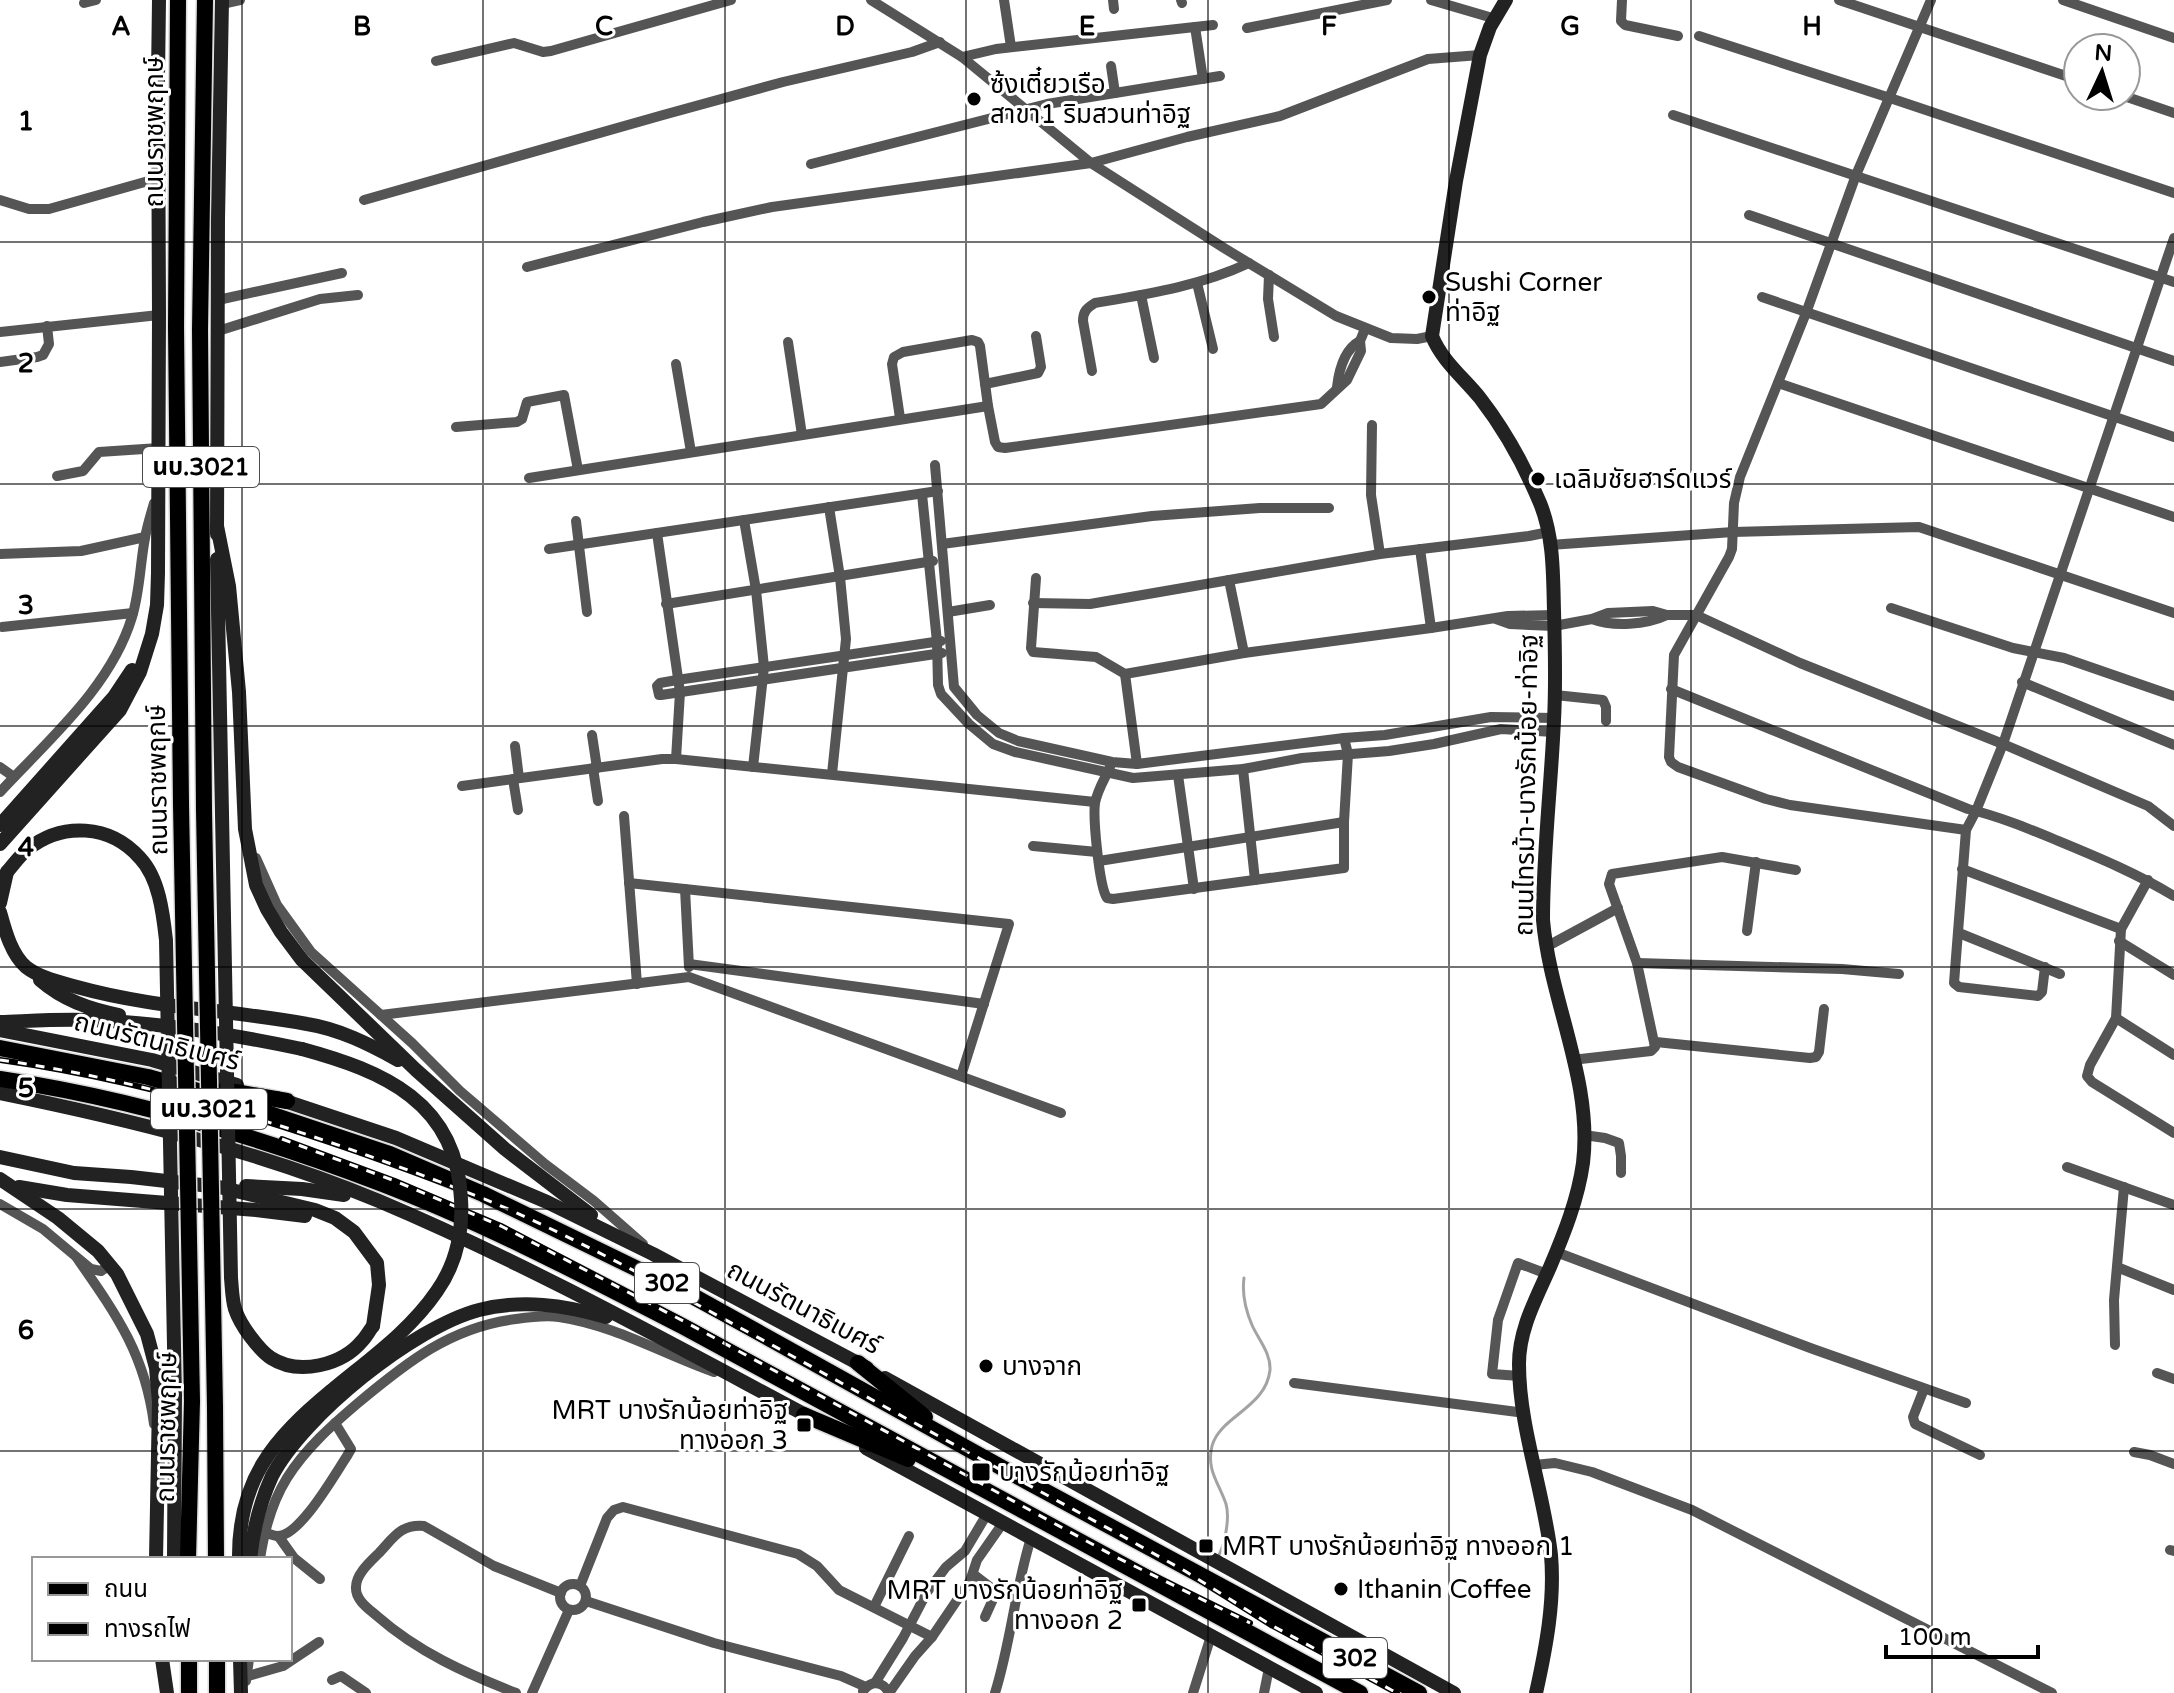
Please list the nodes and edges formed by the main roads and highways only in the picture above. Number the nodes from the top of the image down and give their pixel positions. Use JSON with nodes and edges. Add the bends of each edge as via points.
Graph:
{"nodes":[{"id":1,"x":159,"y":0,"type":"edge"},
{"id":2,"x":178,"y":0,"type":"edge"},
{"id":3,"x":205,"y":0,"type":"edge"},
{"id":4,"x":1506,"y":0,"type":"edge"},
{"id":5,"x":222,"y":2,"type":"edge"},
{"id":6,"x":220,"y":61,"type":"junction"},
{"id":7,"x":159,"y":91,"type":"junction"},
{"id":8,"x":205,"y":124,"type":"junction"},
{"id":9,"x":179,"y":171,"type":"junction"},
{"id":10,"x":217,"y":526,"type":"junction"},
{"id":11,"x":3,"y":834,"type":"edge"},
{"id":12,"x":0,"y":903,"type":"edge"},
{"id":13,"x":0,"y":912,"type":"edge"},
{"id":14,"x":25,"y":966,"type":"junction"},
{"id":15,"x":0,"y":1022,"type":"edge"},
{"id":16,"x":182,"y":1028,"type":"junction"},
{"id":17,"x":0,"y":1030,"type":"edge"},
{"id":18,"x":0,"y":1048,"type":"edge"},
{"id":19,"x":416,"y":1070,"type":"junction"},
{"id":20,"x":148,"y":1077,"type":"junction"},
{"id":21,"x":0,"y":1079,"type":"edge"},
{"id":22,"x":0,"y":1093,"type":"edge"},
{"id":23,"x":287,"y":1101,"type":"junction"},
{"id":24,"x":0,"y":1157,"type":"edge"},
{"id":25,"x":4,"y":1181,"type":"edge"},
{"id":26,"x":179,"y":1182,"type":"junction"},
{"id":27,"x":376,"y":1200,"type":"junction"},
{"id":28,"x":354,"y":1232,"type":"junction"},
{"id":29,"x":625,"y":1239,"type":"junction"},
{"id":30,"x":663,"y":1338,"type":"junction"},
{"id":31,"x":858,"y":1363,"type":"junction"},
{"id":32,"x":804,"y":1415,"type":"junction"},
{"id":33,"x":964,"y":1447,"type":"junction"},
{"id":34,"x":1002,"y":1499,"type":"junction"},
{"id":35,"x":156,"y":1557,"type":"edge"},
{"id":36,"x":174,"y":1557,"type":"edge"},
{"id":37,"x":188,"y":1557,"type":"edge"},
{"id":38,"x":216,"y":1557,"type":"edge"},
{"id":39,"x":239,"y":1557,"type":"edge"},
{"id":40,"x":250,"y":1557,"type":"edge"},
{"id":41,"x":162,"y":1661,"type":"edge"},
{"id":42,"x":169,"y":1661,"type":"edge"},
{"id":43,"x":189,"y":1661,"type":"edge"},
{"id":44,"x":217,"y":1661,"type":"edge"},
{"id":45,"x":241,"y":1661,"type":"edge"},
{"id":46,"x":1421,"y":1675,"type":"junction"},
{"id":47,"x":167,"y":1693,"type":"edge"},
{"id":48,"x":189,"y":1693,"type":"edge"},
{"id":49,"x":217,"y":1693,"type":"edge"},
{"id":50,"x":242,"y":1693,"type":"edge"},
{"id":51,"x":1316,"y":1693,"type":"edge"},
{"id":52,"x":1360,"y":1693,"type":"edge"},
{"id":53,"x":1419,"y":1693,"type":"edge"},
{"id":54,"x":1426,"y":1693,"type":"edge"},
{"id":55,"x":1454,"y":1693,"type":"edge"},
{"id":56,"x":1536,"y":1693,"type":"edge"}],
"edges":[{"from":1,"to":7,"type":"main road","name":"ถนนราชพฤกษ์"},
{"from":2,"to":9,"type":"main road","name":"ถนนราชพฤกษ์","number":"นบ.3021"},
{"from":3,"to":8,"type":"main road","name":"ถนนราชพฤกษ์","number":"นบ.3021"},
{"from":4,"to":56,"type":"main road","name":"ถนนไทรม้า-บางรักน้อย-ท่าอิฐ","via":[[1480,55],[1432,336],[1505,436],[1540,503],[1549,538],[1555,695],[1543,898],[1546,947],[1584,1135],[1581,1176],[1525,1323],[1520,1350],[1552,1575]]},
{"from":5,"to":6,"type":"main road"},
{"from":6,"to":8,"type":"main road"},
{"from":6,"to":10,"type":"main road"},
{"from":7,"to":9,"type":"main road"},
{"from":7,"to":11,"type":"main road","via":[[158,584],[152,634],[114,697]]},
{"from":8,"to":38,"type":"main road","name":"ถนนราชพฤกษ์","number":"นบ.3021","bridge":true,"via":[[200,330]]},
{"from":9,"to":37,"type":"main road","name":"ถนนราชพฤกษ์","number":"นบ.3021","bridge":true,"via":[[181,804],[192,1401]]},
{"from":10,"to":19,"type":"main road","via":[[229,586],[243,801],[256,885],[302,960]]},
{"from":10,"to":28,"type":"main road","bridge":true,"via":[[231,1278],[244,1329],[272,1359],[311,1367],[349,1353],[373,1326],[377,1263]]},
{"from":12,"to":36,"type":"main road","bridge":true,"via":[[7,872],[26,850],[53,833],[78,829],[105,833],[141,858],[163,912]]},
{"from":13,"to":14,"type":"main road"},
{"from":14,"to":16,"type":"main road","via":[[60,996],[82,1005]]},
{"from":14,"to":19,"type":"main road","via":[[55,981],[115,996],[310,1024],[365,1042]]},
{"from":15,"to":16,"type":"main road","via":[[86,1020]]},
{"from":16,"to":39,"type":"main road","bridge":true,"via":[[302,1049],[393,1083],[417,1101],[446,1138],[461,1192],[457,1247],[438,1290],[405,1330],[286,1430],[268,1453],[254,1476],[240,1527]]},
{"from":17,"to":23,"type":"main road","name":"ถนนรัตนาธิเบศร์","number":"302","via":[[152,1060]]},
{"from":18,"to":20,"type":"main road","name":"ถนนรัตนาธิเบศร์","number":"302"},
{"from":19,"to":29,"type":"main road","via":[[537,1175]]},
{"from":20,"to":23,"type":"main road"},
{"from":20,"to":33,"type":"main road","name":"ถนนรัตนาธิเบศร์","number":"302","via":[[390,1154],[483,1194],[693,1296]]},
{"from":21,"to":34,"type":"main road","number":"302","via":[[142,1107],[380,1183],[610,1289]]},
{"from":22,"to":27,"type":"main road","number":"302","via":[[214,1144]]},
{"from":23,"to":29,"type":"main road","name":"ถนนรัตนาธิเบศร์","number":"302","via":[[396,1138]]},
{"from":24,"to":26,"type":"main road","via":[[74,1173]]},
{"from":25,"to":28,"type":"main road","via":[[67,1195],[300,1215]]},
{"from":25,"to":35,"type":"main road","via":[[98,1251],[117,1274],[147,1334],[159,1402]]},
{"from":26,"to":27,"type":"main road","via":[[302,1189]]},
{"from":26,"to":28,"type":"main road","via":[[315,1210]]},
{"from":27,"to":30,"type":"main road","number":"302"},
{"from":29,"to":31,"type":"main road","name":"ถนนรัตนาธิเบศร์","number":"302"},
{"from":30,"to":32,"type":"main road","number":"302"},
{"from":30,"to":40,"type":"main road","via":[[586,1311],[528,1304],[469,1313],[406,1344],[361,1378],[288,1452],[265,1495]]},
{"from":31,"to":33,"type":"main road"},
{"from":31,"to":46,"type":"main road","name":"ถนนรัตนาธิเบศร์","number":"302"},
{"from":32,"to":34,"type":"main road"},
{"from":32,"to":51,"type":"main road","number":"302"},
{"from":33,"to":53,"type":"main road","name":"ถนนรัตนาธิเบศร์","number":"302"},
{"from":34,"to":52,"type":"main road","number":"302"},
{"from":41,"to":47,"type":"main road"},
{"from":42,"to":47,"type":"main road"},
{"from":43,"to":48,"type":"main road"},
{"from":44,"to":49,"type":"main road"},
{"from":45,"to":50,"type":"main road"},
{"from":46,"to":54,"type":"main road"},
{"from":46,"to":55,"type":"main road","name":"ถนนรัตนาธิเบศร์","number":"302"}]}
